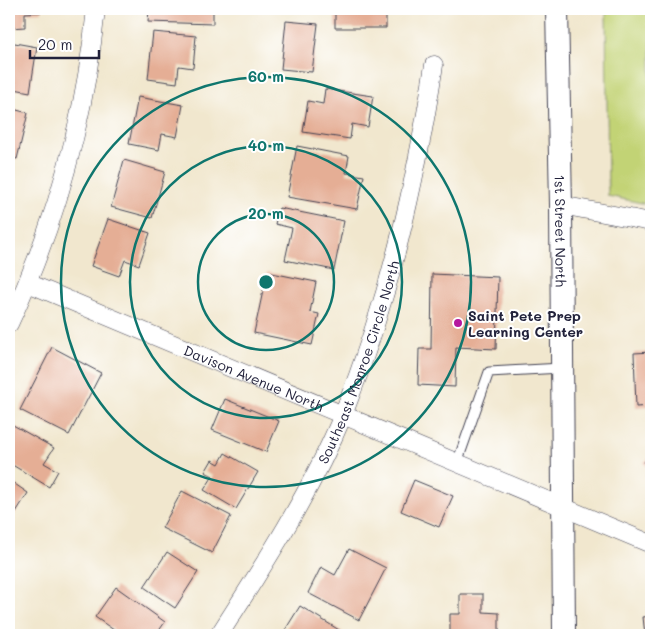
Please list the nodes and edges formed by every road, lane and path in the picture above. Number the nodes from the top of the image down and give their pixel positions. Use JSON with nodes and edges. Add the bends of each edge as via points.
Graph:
{"nodes":[{"id":1,"x":96,"y":9,"type":"edge"},
{"id":2,"x":557,"y":9,"type":"edge"},
{"id":3,"x":434,"y":64,"type":"dead end"},
{"id":4,"x":561,"y":205,"type":"junction"},
{"id":5,"x":651,"y":222,"type":"edge"},
{"id":6,"x":28,"y":284,"type":"junction"},
{"id":7,"x":9,"y":324,"type":"edge"},
{"id":8,"x":562,"y":368,"type":"junction"},
{"id":9,"x":342,"y":416,"type":"junction"},
{"id":10,"x":457,"y":464,"type":"junction"},
{"id":11,"x":563,"y":508,"type":"junction"},
{"id":12,"x":651,"y":544,"type":"edge"},
{"id":13,"x":219,"y":635,"type":"edge"},
{"id":14,"x":564,"y":635,"type":"edge"}],
"edges":[{"from":1,"to":6,"type":"street","via":[[85,92],[62,188]]},
{"from":2,"to":4,"type":"street","name":"1st Street North"},
{"from":3,"to":9,"type":"street","name":"Southeast Monroe Circle North","via":[[412,196],[396,260]]},
{"from":4,"to":5,"type":"street"},
{"from":4,"to":8,"type":"street","name":"1st Street North"},
{"from":6,"to":7,"type":"street"},
{"from":6,"to":9,"type":"street","name":"Davison Avenue North"},
{"from":8,"to":10,"type":"lane","via":[[489,372]]},
{"from":8,"to":11,"type":"street","name":"1st Street North"},
{"from":9,"to":10,"type":"street","name":"Davison Avenue North"},
{"from":9,"to":13,"type":"street","name":"Southeast Monroe Circle North","via":[[277,542]]},
{"from":10,"to":11,"type":"street","name":"Davison Avenue North"},
{"from":11,"to":12,"type":"street","name":"Davison Avenue North"},
{"from":11,"to":14,"type":"street","name":"1st Street North"}]}
